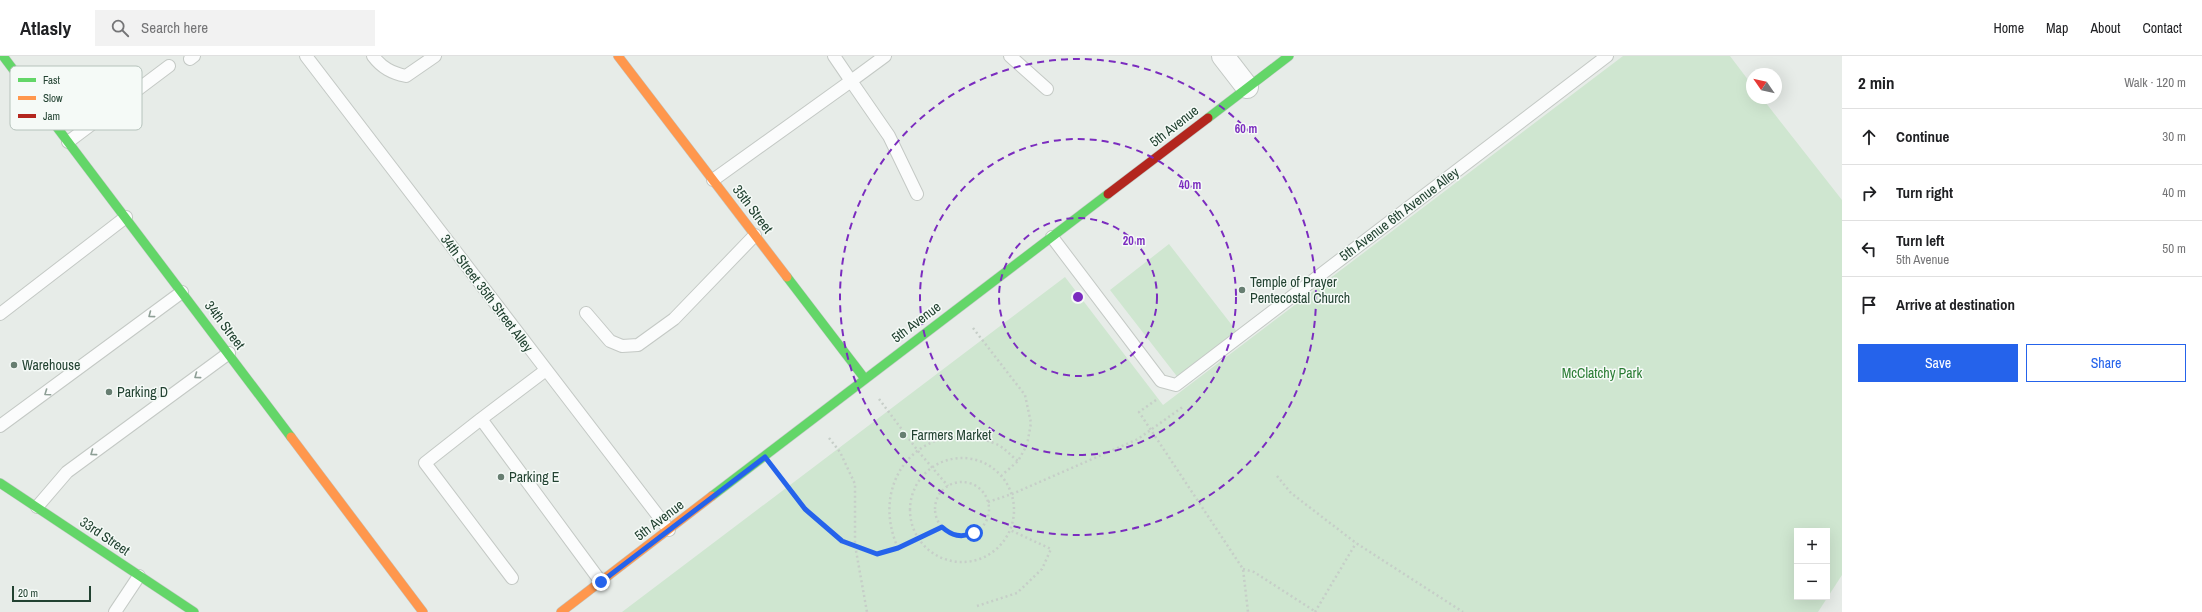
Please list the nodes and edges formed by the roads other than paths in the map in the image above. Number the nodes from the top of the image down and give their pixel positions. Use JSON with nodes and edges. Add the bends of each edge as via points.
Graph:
{"nodes":[{"id":1,"x":3,"y":56,"type":"edge"},
{"id":2,"x":306,"y":56,"type":"edge"},
{"id":3,"x":373,"y":56,"type":"edge"},
{"id":4,"x":435,"y":56,"type":"edge"},
{"id":5,"x":618,"y":56,"type":"edge"},
{"id":6,"x":834,"y":56,"type":"edge"},
{"id":7,"x":884,"y":56,"type":"edge"},
{"id":8,"x":1010,"y":56,"type":"edge"},
{"id":9,"x":1223,"y":56,"type":"edge"},
{"id":10,"x":1289,"y":56,"type":"edge"},
{"id":11,"x":1607,"y":56,"type":"edge"},
{"id":12,"x":11,"y":66,"type":"edge"},
{"id":13,"x":169,"y":66,"type":"dead end"},
{"id":14,"x":851,"y":81,"type":"junction"},
{"id":15,"x":142,"y":86,"type":"edge"},
{"id":16,"x":1247,"y":87,"type":"junction"},
{"id":17,"x":1047,"y":89,"type":"dead end"},
{"id":18,"x":59,"y":130,"type":"edge"},
{"id":19,"x":84,"y":130,"type":"edge"},
{"id":20,"x":68,"y":142,"type":"junction"},
{"id":21,"x":713,"y":180,"type":"junction"},
{"id":22,"x":917,"y":194,"type":"dead end"},
{"id":23,"x":126,"y":217,"type":"junction"},
{"id":24,"x":755,"y":235,"type":"junction"},
{"id":25,"x":1052,"y":237,"type":"junction"},
{"id":26,"x":182,"y":292,"type":"junction"},
{"id":27,"x":586,"y":313,"type":"dead end"},
{"id":28,"x":0,"y":314,"type":"edge"},
{"id":29,"x":229,"y":353,"type":"junction"},
{"id":30,"x":546,"y":370,"type":"junction"},
{"id":31,"x":865,"y":379,"type":"junction"},
{"id":32,"x":481,"y":419,"type":"junction"},
{"id":33,"x":0,"y":426,"type":"edge"},
{"id":34,"x":0,"y":483,"type":"edge"},
{"id":35,"x":37,"y":507,"type":"junction"},
{"id":36,"x":669,"y":530,"type":"junction"},
{"id":37,"x":139,"y":576,"type":"junction"},
{"id":38,"x":512,"y":578,"type":"dead end"},
{"id":39,"x":601,"y":582,"type":"junction"},
{"id":40,"x":115,"y":612,"type":"edge"},
{"id":41,"x":194,"y":612,"type":"edge"},
{"id":42,"x":423,"y":612,"type":"edge"},
{"id":43,"x":561,"y":612,"type":"edge"}],
"edges":[{"from":1,"to":12,"type":"street","name":"34th Street"},
{"from":2,"to":30,"type":"lane","name":"34th Street 35th Street Alley"},
{"from":3,"to":4,"type":"lane","via":[[378,63],[393,73],[406,76]]},
{"from":5,"to":21,"type":"street","name":"35th Street"},
{"from":6,"to":14,"type":"lane"},
{"from":7,"to":14,"type":"lane"},
{"from":8,"to":17,"type":"lane"},
{"from":9,"to":16,"type":"street"},
{"from":10,"to":16,"type":"street","name":"5th Avenue"},
{"from":11,"to":25,"type":"lane","name":"5th Avenue 6th Avenue Alley","via":[[1176,385],[1161,381]]},
{"from":13,"to":15,"type":"lane"},
{"from":14,"to":21,"type":"lane"},
{"from":14,"to":22,"type":"lane","via":[[889,136]]},
{"from":16,"to":25,"type":"street","name":"5th Avenue"},
{"from":18,"to":20,"type":"street","name":"34th Street"},
{"from":19,"to":20,"type":"lane"},
{"from":20,"to":23,"type":"street","name":"34th Street"},
{"from":21,"to":24,"type":"street","name":"35th Street"},
{"from":23,"to":26,"type":"street","name":"34th Street"},
{"from":23,"to":28,"type":"lane"},
{"from":24,"to":27,"type":"lane","via":[[704,285],[674,319],[638,344],[622,346],[610,341]]},
{"from":24,"to":31,"type":"street","name":"35th Street"},
{"from":25,"to":31,"type":"street","name":"5th Avenue"},
{"from":26,"to":29,"type":"street","name":"34th Street"},
{"from":26,"to":33,"type":"lane","one_way":true},
{"from":29,"to":35,"type":"lane","one_way":true,"via":[[67,472]]},
{"from":29,"to":42,"type":"street","name":"34th Street"},
{"from":30,"to":32,"type":"lane"},
{"from":30,"to":36,"type":"lane","name":"34th Street 35th Street Alley"},
{"from":31,"to":36,"type":"street","name":"5th Avenue"},
{"from":32,"to":38,"type":"lane","via":[[425,463]]},
{"from":32,"to":39,"type":"lane"},
{"from":34,"to":35,"type":"street","name":"33rd Street"},
{"from":35,"to":37,"type":"street","name":"33rd Street"},
{"from":36,"to":39,"type":"street","name":"5th Avenue"},
{"from":37,"to":40,"type":"lane"},
{"from":37,"to":41,"type":"street","name":"33rd Street"},
{"from":39,"to":43,"type":"street","name":"5th Avenue"}]}
